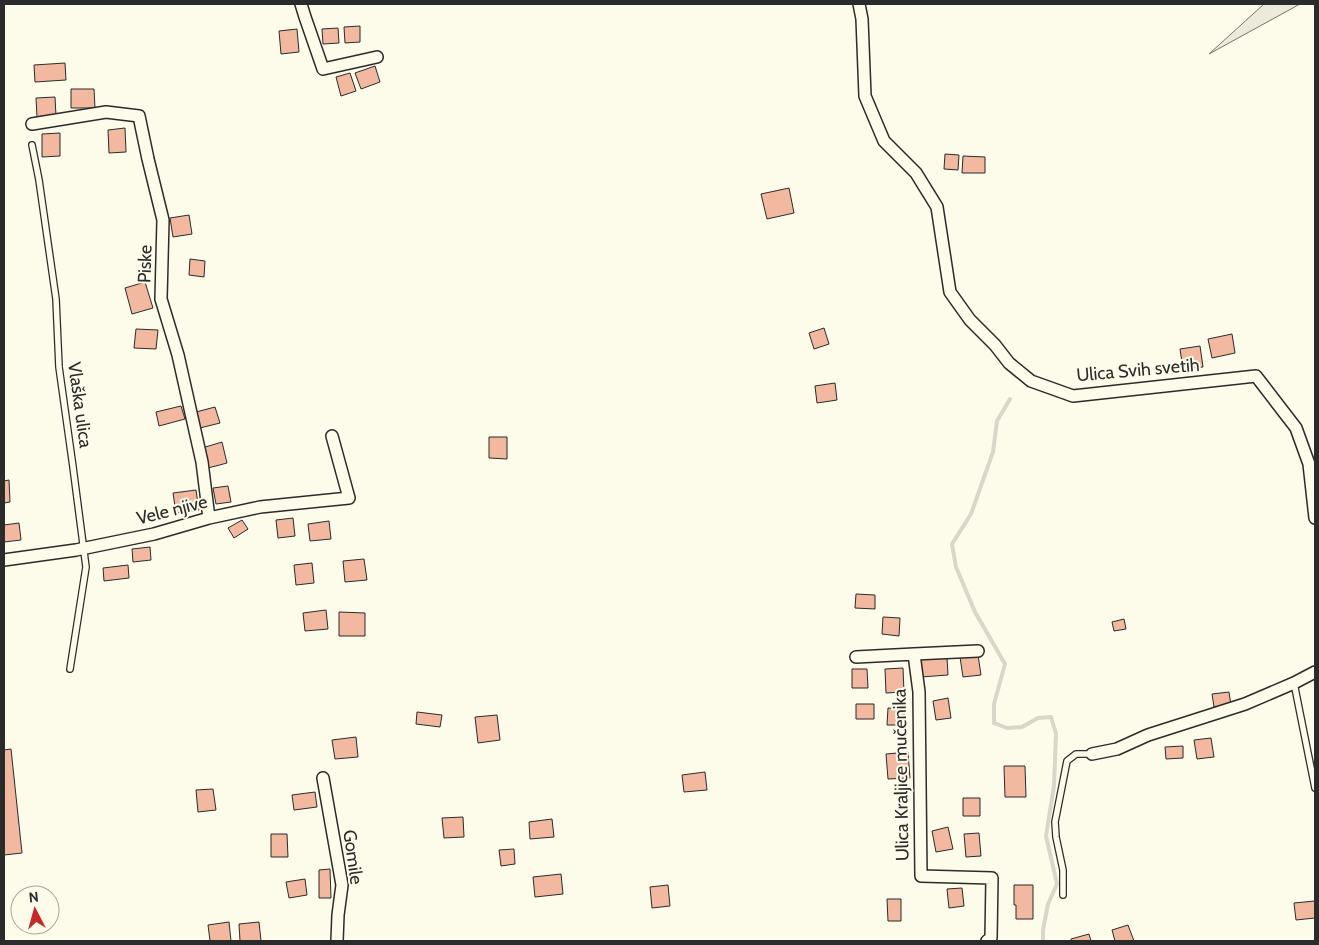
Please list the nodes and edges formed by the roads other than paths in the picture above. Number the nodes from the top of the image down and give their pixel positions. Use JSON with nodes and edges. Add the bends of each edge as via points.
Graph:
{"nodes":[{"id":1,"x":301,"y":4,"type":"edge"},
{"id":2,"x":859,"y":4,"type":"edge"},
{"id":3,"x":377,"y":57,"type":"dead end"},
{"id":4,"x":32,"y":124,"type":"dead end"},
{"id":5,"x":32,"y":145,"type":"dead end"},
{"id":6,"x":332,"y":436,"type":"dead end"},
{"id":7,"x":209,"y":518,"type":"junction"},
{"id":8,"x":1315,"y":518,"type":"edge"},
{"id":9,"x":83,"y":548,"type":"junction"},
{"id":10,"x":4,"y":560,"type":"edge"},
{"id":11,"x":978,"y":651,"type":"dead end"},
{"id":12,"x":914,"y":654,"type":"junction"},
{"id":13,"x":856,"y":657,"type":"dead end"},
{"id":14,"x":70,"y":669,"type":"dead end"},
{"id":15,"x":1315,"y":672,"type":"edge"},
{"id":16,"x":1294,"y":683,"type":"junction"},
{"id":17,"x":1092,"y":754,"type":"joint"},
{"id":18,"x":322,"y":778,"type":"dead end"},
{"id":19,"x":1315,"y":788,"type":"edge"},
{"id":20,"x":1063,"y":894,"type":"dead end"},
{"id":21,"x":337,"y":941,"type":"edge"},
{"id":22,"x":986,"y":941,"type":"edge"}],
"edges":[{"from":1,"to":3,"type":"street","via":[[323,69]]},
{"from":2,"to":8,"type":"street","name":"Ulica Svih svetih","via":[[865,96],[884,141],[916,173],[938,207],[950,292],[970,320],[1009,363],[1031,381],[1073,396],[1256,376],[1296,428],[1309,464]]},
{"from":4,"to":7,"type":"street","name":"Piske","via":[[106,112],[139,116],[163,220],[161,299],[178,354],[202,462]]},
{"from":5,"to":9,"type":"lane","name":"Vlaška ulica","via":[[56,299],[59,367]]},
{"from":6,"to":7,"type":"street","name":"Vele njive","via":[[349,498],[260,507]]},
{"from":7,"to":9,"type":"street","name":"Vele njive","via":[[154,534]]},
{"from":9,"to":10,"type":"street","name":"Vele njive"},
{"from":9,"to":14,"type":"lane","name":"Vlaška ulica","via":[[86,567]]},
{"from":11,"to":12,"type":"street"},
{"from":12,"to":13,"type":"street"},
{"from":12,"to":22,"type":"street","name":"Ulica Kraljice mučenika","via":[[919,692],[921,876],[992,878],[991,938]]},
{"from":15,"to":16,"type":"street"},
{"from":16,"to":17,"type":"street","via":[[1245,704],[1148,735],[1117,749]]},
{"from":16,"to":19,"type":"lane"},
{"from":17,"to":20,"type":"lane","via":[[1076,754],[1067,761],[1063,778],[1055,822],[1063,870]]},
{"from":18,"to":21,"type":"street","name":"Gomile","via":[[342,885]]}]}
